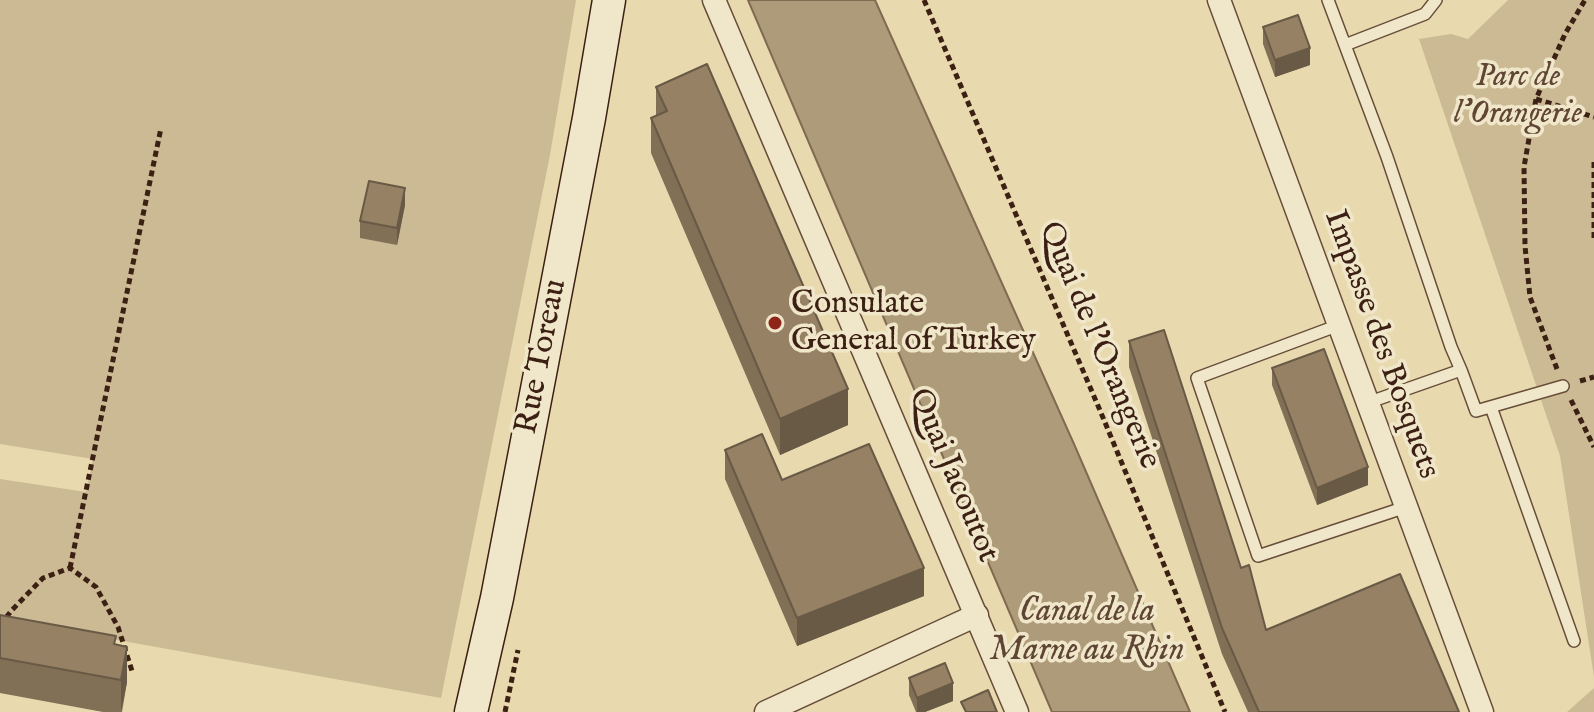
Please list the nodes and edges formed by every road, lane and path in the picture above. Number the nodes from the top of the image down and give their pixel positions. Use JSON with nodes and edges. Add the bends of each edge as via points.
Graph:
{"nodes":[{"id":1,"x":609,"y":0,"type":"edge"},
{"id":2,"x":714,"y":0,"type":"edge"},
{"id":3,"x":924,"y":0,"type":"edge"},
{"id":4,"x":1219,"y":0,"type":"edge"},
{"id":5,"x":1328,"y":0,"type":"edge"},
{"id":6,"x":1436,"y":0,"type":"edge"},
{"id":7,"x":1585,"y":0,"type":"edge"},
{"id":8,"x":1345,"y":45,"type":"junction"},
{"id":9,"x":1536,"y":99,"type":"junction"},
{"id":10,"x":1594,"y":117,"type":"edge"},
{"id":11,"x":161,"y":128,"type":"dead end"},
{"id":12,"x":1594,"y":162,"type":"edge"},
{"id":13,"x":1594,"y":241,"type":"edge"},
{"id":14,"x":1339,"y":325,"type":"junction"},
{"id":15,"x":1461,"y":370,"type":"junction"},
{"id":16,"x":1563,"y":386,"type":"junction"},
{"id":17,"x":1367,"y":403,"type":"junction"},
{"id":18,"x":1491,"y":407,"type":"junction"},
{"id":19,"x":1594,"y":447,"type":"edge"},
{"id":20,"x":1406,"y":507,"type":"junction"},
{"id":21,"x":70,"y":568,"type":"junction"},
{"id":22,"x":977,"y":615,"type":"junction"},
{"id":23,"x":0,"y":625,"type":"edge"},
{"id":24,"x":1574,"y":641,"type":"dead end"},
{"id":25,"x":133,"y":674,"type":"dead end"},
{"id":26,"x":471,"y":712,"type":"edge"},
{"id":27,"x":766,"y":712,"type":"edge"},
{"id":28,"x":1017,"y":712,"type":"edge"},
{"id":29,"x":1225,"y":712,"type":"edge"},
{"id":30,"x":1482,"y":712,"type":"edge"}],
"edges":[{"from":1,"to":26,"type":"main road","name":"Rue Toreau"},
{"from":2,"to":22,"type":"street","name":"Quai Jacoutot"},
{"from":3,"to":29,"type":"path","name":"Quai de l'Orangerie"},
{"from":4,"to":14,"type":"street","name":"Impasse des Bosquets"},
{"from":5,"to":8,"type":"lane"},
{"from":6,"to":8,"type":"lane","via":[[1425,14]]},
{"from":7,"to":9,"type":"path"},
{"from":8,"to":15,"type":"lane"},
{"from":9,"to":10,"type":"path"},
{"from":9,"to":16,"type":"path","via":[[1524,167],[1525,246],[1530,297]]},
{"from":11,"to":21,"type":"path"},
{"from":12,"to":13,"type":"path"},
{"from":14,"to":17,"type":"street","name":"Impasse des Bosquets"},
{"from":14,"to":20,"type":"lane","via":[[1197,378],[1258,556]]},
{"from":15,"to":17,"type":"lane"},
{"from":15,"to":18,"type":"lane","via":[[1476,411]]},
{"from":16,"to":18,"type":"lane"},
{"from":16,"to":19,"type":"path"},
{"from":17,"to":20,"type":"street","name":"Impasse des Bosquets"},
{"from":18,"to":24,"type":"lane"},
{"from":20,"to":30,"type":"street","name":"Impasse des Bosquets"},
{"from":21,"to":23,"type":"path","via":[[43,578]]},
{"from":21,"to":25,"type":"path","via":[[96,587],[118,627]]},
{"from":22,"to":27,"type":"street"},
{"from":22,"to":28,"type":"street","name":"Quai Jacoutot"}]}
